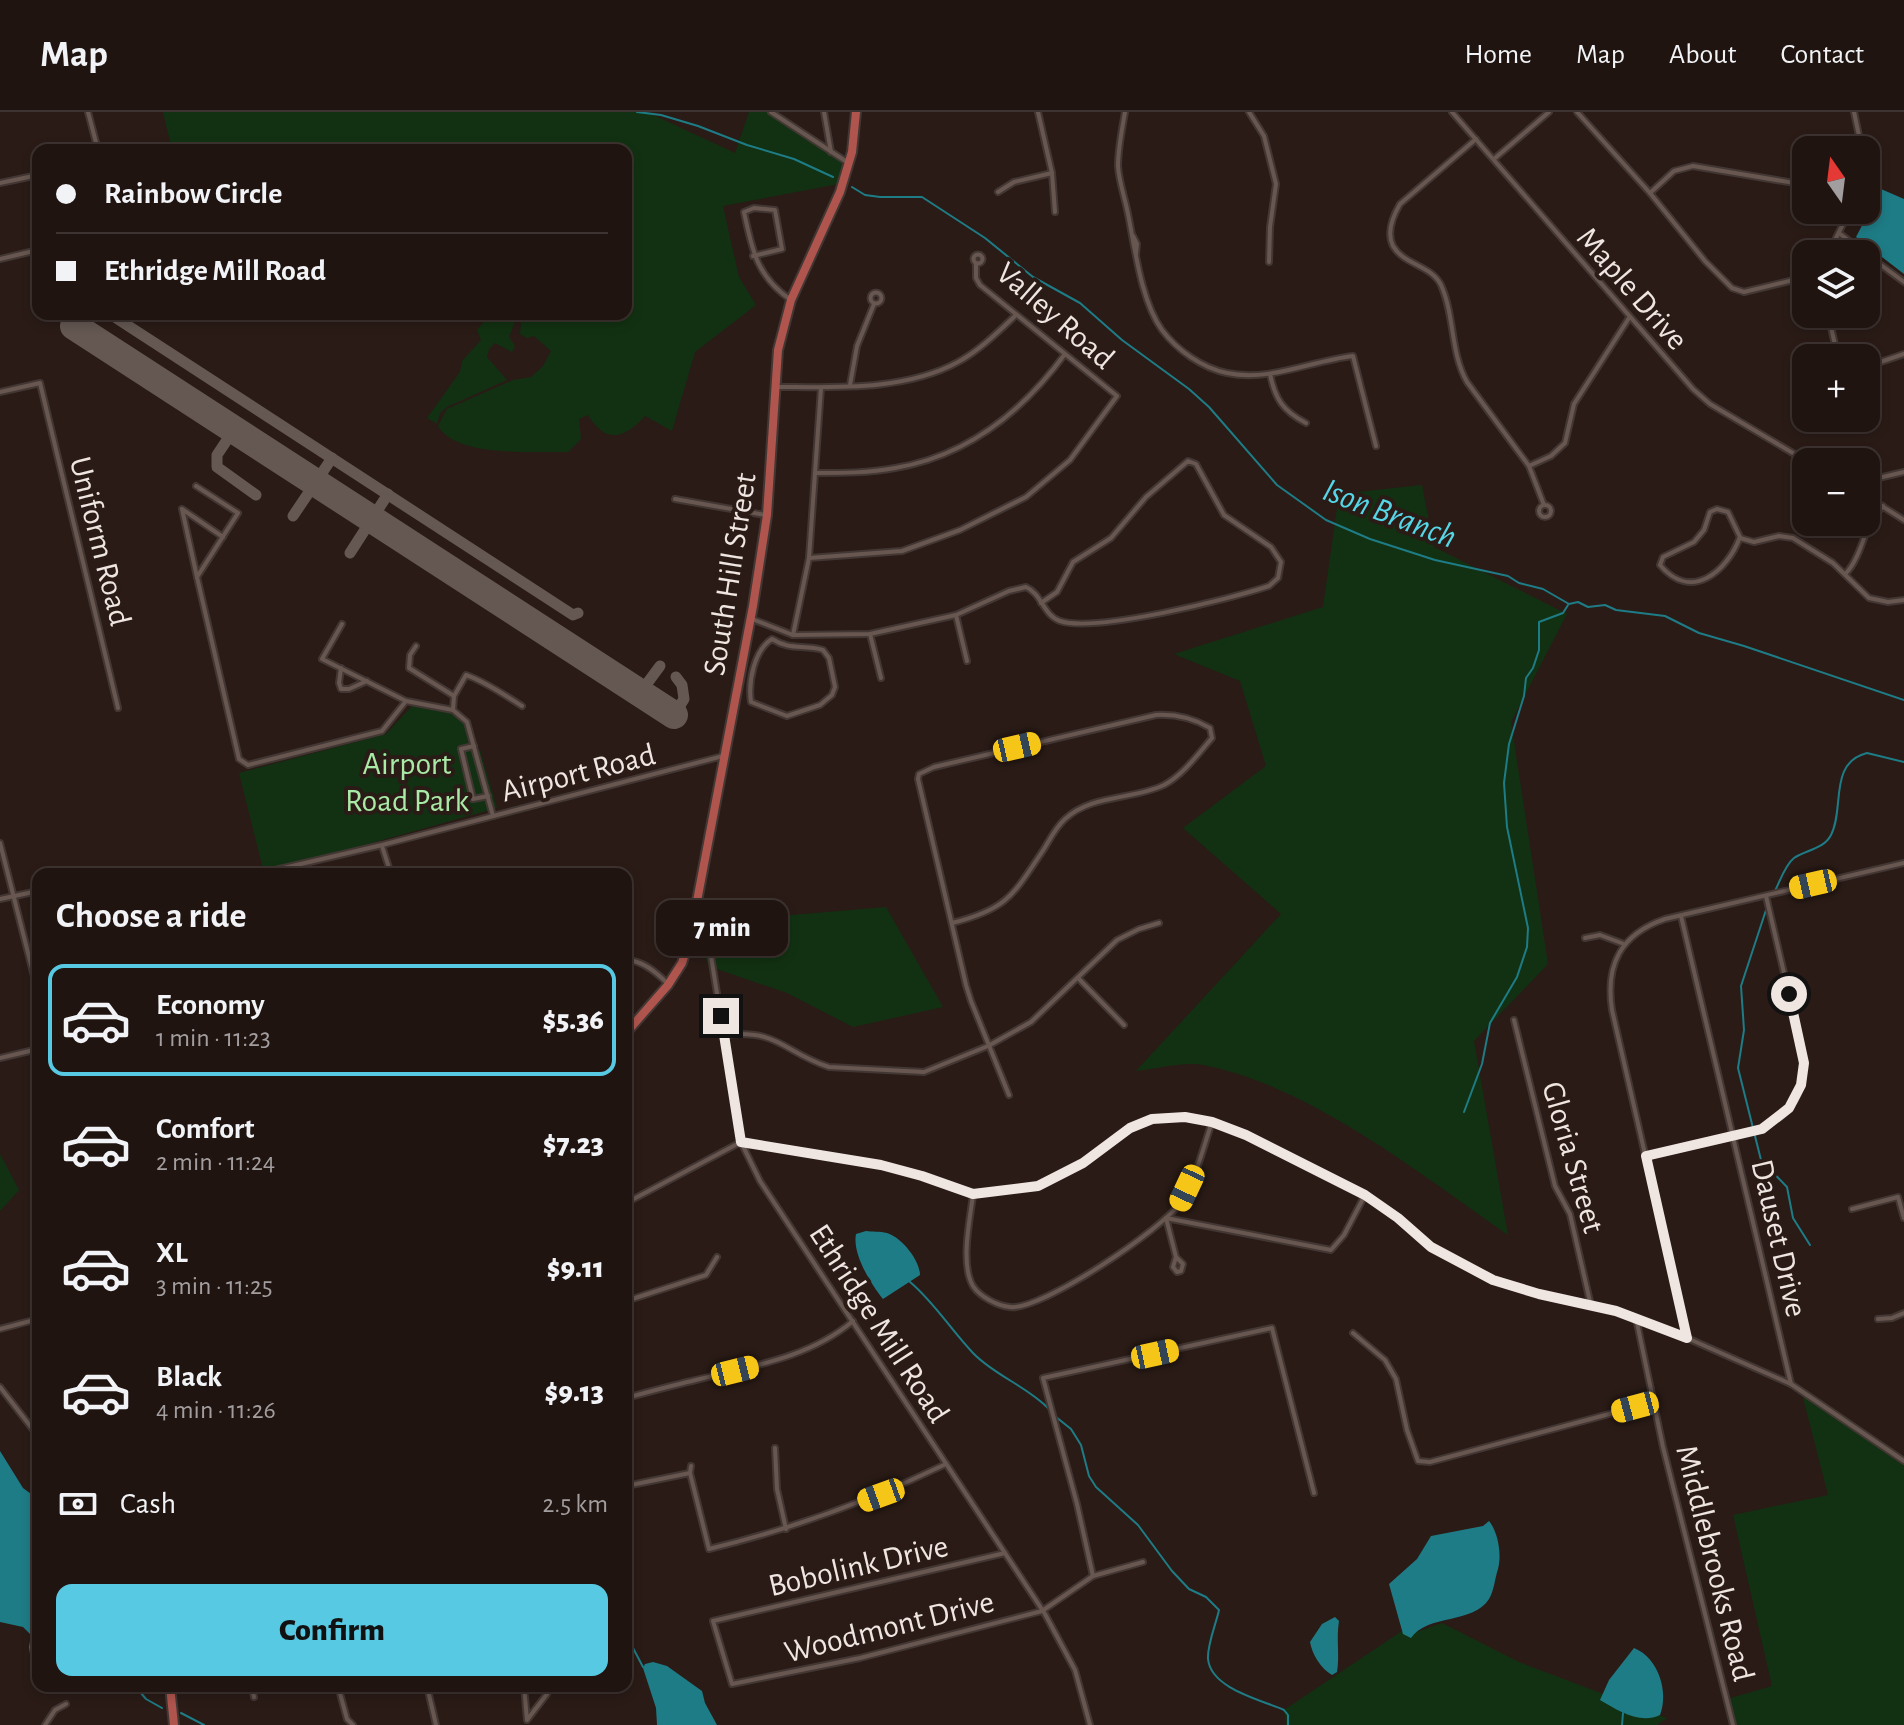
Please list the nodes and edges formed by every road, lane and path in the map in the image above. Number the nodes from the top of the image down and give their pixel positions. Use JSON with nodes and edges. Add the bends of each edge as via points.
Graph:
{"nodes":[{"id":1,"x":88,"y":112,"type":"edge"},
{"id":2,"x":771,"y":112,"type":"edge"},
{"id":3,"x":824,"y":112,"type":"edge"},
{"id":4,"x":856,"y":112,"type":"edge"},
{"id":5,"x":1038,"y":112,"type":"edge"},
{"id":6,"x":1125,"y":112,"type":"edge"},
{"id":7,"x":1249,"y":112,"type":"edge"},
{"id":8,"x":1452,"y":112,"type":"edge"},
{"id":9,"x":1549,"y":112,"type":"edge"},
{"id":10,"x":1577,"y":112,"type":"edge"},
{"id":11,"x":1854,"y":112,"type":"edge"},
{"id":12,"x":1859,"y":136,"type":"edge"},
{"id":13,"x":1476,"y":139,"type":"junction"},
{"id":14,"x":96,"y":144,"type":"edge"},
{"id":15,"x":831,"y":152,"type":"junction"},
{"id":16,"x":1494,"y":159,"type":"junction"},
{"id":17,"x":849,"y":163,"type":"junction"},
{"id":18,"x":1052,"y":173,"type":"junction"},
{"id":19,"x":32,"y":176,"type":"edge"},
{"id":20,"x":0,"y":183,"type":"edge"},
{"id":21,"x":1792,"y":183,"type":"edge"},
{"id":22,"x":998,"y":192,"type":"dead end"},
{"id":23,"x":1650,"y":193,"type":"junction"},
{"id":24,"x":1055,"y":212,"type":"dead end"},
{"id":25,"x":1843,"y":224,"type":"edge"},
{"id":26,"x":1839,"y":233,"type":"junction"},
{"id":27,"x":1835,"y":240,"type":"edge"},
{"id":28,"x":1848,"y":240,"type":"edge"},
{"id":29,"x":32,"y":251,"type":"edge"},
{"id":30,"x":753,"y":256,"type":"junction"},
{"id":31,"x":0,"y":259,"type":"edge"},
{"id":32,"x":1269,"y":262,"type":"dead end"},
{"id":33,"x":976,"y":263,"type":"dead end"},
{"id":34,"x":1880,"y":264,"type":"edge"},
{"id":35,"x":1792,"y":280,"type":"edge"},
{"id":36,"x":1904,"y":282,"type":"edge"},
{"id":37,"x":791,"y":300,"type":"junction"},
{"id":38,"x":874,"y":304,"type":"dead end"},
{"id":39,"x":1016,"y":315,"type":"junction"},
{"id":40,"x":1629,"y":317,"type":"junction"},
{"id":41,"x":1065,"y":354,"type":"junction"},
{"id":42,"x":1904,"y":354,"type":"edge"},
{"id":43,"x":1880,"y":362,"type":"edge"},
{"id":44,"x":1270,"y":374,"type":"junction"},
{"id":45,"x":850,"y":385,"type":"junction"},
{"id":46,"x":776,"y":387,"type":"junction"},
{"id":47,"x":821,"y":387,"type":"junction"},
{"id":48,"x":0,"y":392,"type":"edge"},
{"id":49,"x":1306,"y":423,"type":"dead end"},
{"id":50,"x":1376,"y":446,"type":"dead end"},
{"id":51,"x":1792,"y":453,"type":"edge"},
{"id":52,"x":1529,"y":466,"type":"junction"},
{"id":53,"x":1904,"y":472,"type":"edge"},
{"id":54,"x":815,"y":473,"type":"junction"},
{"id":55,"x":1880,"y":478,"type":"edge"},
{"id":56,"x":196,"y":486,"type":"dead end"},
{"id":57,"x":675,"y":499,"type":"dead end"},
{"id":58,"x":1880,"y":504,"type":"edge"},
{"id":59,"x":1544,"y":505,"type":"dead end"},
{"id":60,"x":767,"y":515,"type":"junction"},
{"id":61,"x":1904,"y":520,"type":"edge"},
{"id":62,"x":1864,"y":536,"type":"edge"},
{"id":63,"x":223,"y":537,"type":"junction"},
{"id":64,"x":1740,"y":538,"type":"junction"},
{"id":65,"x":809,"y":558,"type":"junction"},
{"id":66,"x":1845,"y":574,"type":"junction"},
{"id":67,"x":197,"y":577,"type":"junction"},
{"id":68,"x":1904,"y":600,"type":"edge"},
{"id":69,"x":1041,"y":603,"type":"junction"},
{"id":70,"x":956,"y":615,"type":"junction"},
{"id":71,"x":750,"y":618,"type":"junction"},
{"id":72,"x":342,"y":624,"type":"dead end"},
{"id":73,"x":870,"y":634,"type":"junction"},
{"id":74,"x":793,"y":635,"type":"junction"},
{"id":75,"x":416,"y":646,"type":"dead end"},
{"id":76,"x":967,"y":661,"type":"dead end"},
{"id":77,"x":341,"y":668,"type":"junction"},
{"id":78,"x":881,"y":678,"type":"dead end"},
{"id":79,"x":368,"y":680,"type":"junction"},
{"id":80,"x":736,"y":687,"type":"junction"},
{"id":81,"x":750,"y":691,"type":"junction"},
{"id":82,"x":454,"y":696,"type":"junction"},
{"id":83,"x":406,"y":701,"type":"junction"},
{"id":84,"x":522,"y":706,"type":"dead end"},
{"id":85,"x":118,"y":708,"type":"dead end"},
{"id":86,"x":453,"y":710,"type":"junction"},
{"id":87,"x":474,"y":746,"type":"junction"},
{"id":88,"x":723,"y":756,"type":"junction"},
{"id":89,"x":488,"y":796,"type":"junction"},
{"id":90,"x":493,"y":816,"type":"junction"},
{"id":91,"x":0,"y":843,"type":"edge"},
{"id":92,"x":382,"y":845,"type":"junction"},
{"id":93,"x":1904,"y":863,"type":"edge"},
{"id":94,"x":304,"y":864,"type":"junction"},
{"id":95,"x":286,"y":868,"type":"edge"},
{"id":96,"x":304,"y":868,"type":"edge"},
{"id":97,"x":389,"y":868,"type":"edge"},
{"id":98,"x":32,"y":892,"type":"edge"},
{"id":99,"x":13,"y":896,"type":"junction"},
{"id":100,"x":1766,"y":896,"type":"junction"},
{"id":101,"x":0,"y":899,"type":"edge"},
{"id":102,"x":1681,"y":916,"type":"junction"},
{"id":103,"x":952,"y":923,"type":"junction"},
{"id":104,"x":1159,"y":923,"type":"dead end"},
{"id":105,"x":693,"y":927,"type":"junction"},
{"id":106,"x":1585,"y":938,"type":"dead end"},
{"id":107,"x":1624,"y":944,"type":"junction"},
{"id":108,"x":632,"y":960,"type":"edge"},
{"id":109,"x":32,"y":969,"type":"edge"},
{"id":110,"x":1078,"y":977,"type":"junction"},
{"id":111,"x":668,"y":985,"type":"junction"},
{"id":112,"x":1514,"y":1020,"type":"dead end"},
{"id":113,"x":1124,"y":1025,"type":"dead end"},
{"id":114,"x":632,"y":1026,"type":"edge"},
{"id":115,"x":724,"y":1035,"type":"junction"},
{"id":116,"x":988,"y":1046,"type":"junction"},
{"id":117,"x":32,"y":1050,"type":"edge"},
{"id":118,"x":0,"y":1058,"type":"edge"},
{"id":119,"x":1009,"y":1095,"type":"dead end"},
{"id":120,"x":1212,"y":1122,"type":"junction"},
{"id":121,"x":1733,"y":1137,"type":"junction"},
{"id":122,"x":741,"y":1142,"type":"junction"},
{"id":123,"x":1646,"y":1156,"type":"junction"},
{"id":124,"x":973,"y":1194,"type":"junction"},
{"id":125,"x":1365,"y":1195,"type":"junction"},
{"id":126,"x":632,"y":1200,"type":"edge"},
{"id":127,"x":1852,"y":1209,"type":"dead end"},
{"id":128,"x":1166,"y":1218,"type":"junction"},
{"id":129,"x":1904,"y":1218,"type":"edge"},
{"id":130,"x":717,"y":1257,"type":"dead end"},
{"id":131,"x":1176,"y":1257,"type":"dead end"},
{"id":132,"x":632,"y":1299,"type":"edge"},
{"id":133,"x":1591,"y":1306,"type":"junction"},
{"id":134,"x":1904,"y":1313,"type":"edge"},
{"id":135,"x":1636,"y":1318,"type":"junction"},
{"id":136,"x":1878,"y":1319,"type":"dead end"},
{"id":137,"x":32,"y":1321,"type":"edge"},
{"id":138,"x":853,"y":1321,"type":"junction"},
{"id":139,"x":0,"y":1329,"type":"edge"},
{"id":140,"x":1353,"y":1333,"type":"dead end"},
{"id":141,"x":1687,"y":1338,"type":"junction"},
{"id":142,"x":1791,"y":1384,"type":"junction"},
{"id":143,"x":0,"y":1387,"type":"edge"},
{"id":144,"x":632,"y":1397,"type":"edge"},
{"id":145,"x":1654,"y":1402,"type":"junction"},
{"id":146,"x":32,"y":1428,"type":"edge"},
{"id":147,"x":775,"y":1448,"type":"dead end"},
{"id":148,"x":1903,"y":1459,"type":"edge"},
{"id":149,"x":947,"y":1464,"type":"junction"},
{"id":150,"x":691,"y":1466,"type":"dead end"},
{"id":151,"x":690,"y":1473,"type":"junction"},
{"id":152,"x":632,"y":1485,"type":"edge"},
{"id":153,"x":1314,"y":1493,"type":"dead end"},
{"id":154,"x":786,"y":1529,"type":"junction"},
{"id":155,"x":1005,"y":1553,"type":"junction"},
{"id":156,"x":1143,"y":1562,"type":"dead end"},
{"id":157,"x":1093,"y":1576,"type":"junction"},
{"id":158,"x":1042,"y":1611,"type":"junction"},
{"id":159,"x":745,"y":1682,"type":"joint"},
{"id":160,"x":170,"y":1692,"type":"edge"},
{"id":161,"x":253,"y":1692,"type":"edge"},
{"id":162,"x":340,"y":1692,"type":"edge"},
{"id":163,"x":428,"y":1692,"type":"edge"},
{"id":164,"x":525,"y":1692,"type":"edge"},
{"id":165,"x":548,"y":1692,"type":"edge"},
{"id":166,"x":254,"y":1697,"type":"dead end"},
{"id":167,"x":66,"y":1704,"type":"dead end"},
{"id":168,"x":527,"y":1720,"type":"junction"},
{"id":169,"x":45,"y":1725,"type":"edge"},
{"id":170,"x":174,"y":1725,"type":"edge"},
{"id":171,"x":353,"y":1725,"type":"edge"},
{"id":172,"x":436,"y":1725,"type":"edge"},
{"id":173,"x":522,"y":1725,"type":"edge"},
{"id":174,"x":1090,"y":1725,"type":"edge"},
{"id":175,"x":1733,"y":1725,"type":"edge"}],
"edges":[{"from":1,"to":14,"type":"street"},
{"from":2,"to":15,"type":"street"},
{"from":3,"to":15,"type":"street"},
{"from":4,"to":17,"type":"main road","name":"South Hill Street"},
{"from":5,"to":18,"type":"street"},
{"from":6,"to":44,"type":"street","via":[[1118,169],[1155,318],[1177,346],[1205,365],[1223,373]]},
{"from":7,"to":32,"type":"street","via":[[1264,136],[1276,184]]},
{"from":8,"to":13,"type":"street","name":"Maple Drive"},
{"from":9,"to":16,"type":"street"},
{"from":10,"to":23,"type":"street"},
{"from":11,"to":12,"type":"street"},
{"from":13,"to":16,"type":"street","name":"Maple Drive"},
{"from":13,"to":52,"type":"street","via":[[1400,204],[1390,231],[1393,246],[1440,285],[1463,375]]},
{"from":15,"to":17,"type":"street"},
{"from":16,"to":40,"type":"street","name":"Maple Drive"},
{"from":17,"to":37,"type":"main road","name":"South Hill Street","via":[[832,214]]},
{"from":18,"to":22,"type":"street","via":[[1014,182]]},
{"from":18,"to":24,"type":"street"},
{"from":19,"to":20,"type":"street"},
{"from":21,"to":23,"type":"street","via":[[1693,166],[1674,171]]},
{"from":23,"to":35,"type":"street","via":[[1732,288],[1744,292]]},
{"from":25,"to":26,"type":"street"},
{"from":26,"to":27,"type":"street"},
{"from":26,"to":28,"type":"street"},
{"from":29,"to":31,"type":"street"},
{"from":30,"to":30,"type":"street","via":[[744,212],[775,210],[782,249]]},
{"from":30,"to":37,"type":"street","via":[[768,281]]},
{"from":33,"to":39,"type":"street","name":"Valley Road","via":[[980,285]]},
{"from":34,"to":36,"type":"street"},
{"from":37,"to":46,"type":"main road","name":"South Hill Street","via":[[778,350]]},
{"from":38,"to":45,"type":"street","via":[[857,346]]},
{"from":39,"to":41,"type":"street","name":"Valley Road"},
{"from":39,"to":45,"type":"street","via":[[989,341],[932,374]]},
{"from":40,"to":51,"type":"street","name":"Maple Drive","via":[[1710,404]]},
{"from":40,"to":52,"type":"street","via":[[1574,404],[1565,443]]},
{"from":41,"to":54,"type":"street","via":[[1015,411],[949,452],[897,468]]},
{"from":41,"to":65,"type":"street","name":"Valley Road","via":[[1117,396],[1070,460],[1026,497],[902,551]]},
{"from":42,"to":43,"type":"street"},
{"from":44,"to":49,"type":"street","via":[[1277,401]]},
{"from":44,"to":50,"type":"street","via":[[1353,356]]},
{"from":45,"to":47,"type":"street"},
{"from":46,"to":47,"type":"street"},
{"from":46,"to":60,"type":"main road","name":"South Hill Street"},
{"from":47,"to":54,"type":"street"},
{"from":48,"to":85,"type":"street","name":"Uniform Road","via":[[40,384]]},
{"from":52,"to":59,"type":"street"},
{"from":53,"to":55,"type":"street"},
{"from":54,"to":65,"type":"street"},
{"from":56,"to":63,"type":"street","via":[[238,513]]},
{"from":57,"to":60,"type":"street"},
{"from":58,"to":61,"type":"street"},
{"from":60,"to":71,"type":"main road","name":"South Hill Street"},
{"from":62,"to":66,"type":"street","via":[[1857,560]]},
{"from":63,"to":67,"type":"street"},
{"from":63,"to":67,"type":"street","via":[[182,509]]},
{"from":64,"to":64,"type":"street","via":[[1724,566],[1696,583],[1680,581],[1660,565],[1663,557],[1694,542],[1710,512],[1717,509],[1728,512]]},
{"from":64,"to":66,"type":"street","via":[[1754,542],[1786,536]]},
{"from":65,"to":74,"type":"street"},
{"from":66,"to":68,"type":"street","via":[[1869,598]]},
{"from":67,"to":83,"type":"street","via":[[239,759],[248,765],[382,731]]},
{"from":69,"to":69,"type":"street","via":[[1057,592],[1073,562],[1111,538],[1155,488],[1191,461],[1224,515],[1271,547],[1281,562],[1281,573],[1272,584],[1131,619],[1060,621]]},
{"from":69,"to":70,"type":"street","via":[[1031,590],[1019,588]]},
{"from":70,"to":73,"type":"street"},
{"from":70,"to":76,"type":"street"},
{"from":71,"to":74,"type":"street"},
{"from":71,"to":80,"type":"main road","name":"South Hill Street"},
{"from":72,"to":77,"type":"street","via":[[322,659]]},
{"from":73,"to":74,"type":"street"},
{"from":73,"to":78,"type":"street"},
{"from":75,"to":82,"type":"street","via":[[409,668]]},
{"from":77,"to":79,"type":"street"},
{"from":77,"to":79,"type":"street","via":[[341,689]]},
{"from":79,"to":83,"type":"street"},
{"from":80,"to":81,"type":"street"},
{"from":80,"to":88,"type":"main road","name":"South Hill Street"},
{"from":81,"to":81,"type":"street","via":[[751,702],[787,716],[820,705],[835,687],[829,658],[823,650],[794,649],[772,639],[759,650]]},
{"from":82,"to":84,"type":"street","via":[[466,675]]},
{"from":82,"to":86,"type":"street"},
{"from":83,"to":86,"type":"street"},
{"from":86,"to":87,"type":"street","via":[[467,722]]},
{"from":87,"to":89,"type":"street"},
{"from":87,"to":89,"type":"street","via":[[461,749],[473,799]]},
{"from":88,"to":90,"type":"street","name":"Airport Road"},
{"from":88,"to":105,"type":"main road","name":"South Hill Street"},
{"from":89,"to":90,"type":"street"},
{"from":90,"to":92,"type":"street","name":"Airport Road"},
{"from":91,"to":99,"type":"street"},
{"from":92,"to":94,"type":"street","name":"Airport Road"},
{"from":92,"to":97,"type":"street"},
{"from":93,"to":100,"type":"street"},
{"from":94,"to":95,"type":"street","name":"Airport Road"},
{"from":94,"to":96,"type":"street"},
{"from":98,"to":99,"type":"street"},
{"from":99,"to":101,"type":"street"},
{"from":99,"to":109,"type":"street"},
{"from":100,"to":102,"type":"street"},
{"from":100,"to":121,"type":"street","via":[[1803,1072],[1782,1116],[1762,1129]]},
{"from":102,"to":107,"type":"street","via":[[1645,927]]},
{"from":102,"to":121,"type":"street","name":"Dauset Drive"},
{"from":103,"to":103,"type":"street","via":[[918,779],[925,769],[1156,715],[1189,718],[1210,728],[1212,738],[1174,779],[1075,812],[1056,829],[1011,896],[984,915]]},
{"from":103,"to":116,"type":"street"},
{"from":104,"to":110,"type":"street","via":[[1125,935]]},
{"from":105,"to":111,"type":"main road","name":"South Hill Street","via":[[682,963]]},
{"from":105,"to":115,"type":"street","name":"Ethridge Mill Road","via":[[703,932],[710,950]]},
{"from":106,"to":107,"type":"street","via":[[1600,935]]},
{"from":107,"to":123,"type":"street","via":[[1612,970],[1610,994]]},
{"from":108,"to":111,"type":"street","via":[[656,971]]},
{"from":110,"to":113,"type":"street"},
{"from":110,"to":116,"type":"street","via":[[1031,1022]]},
{"from":111,"to":114,"type":"main road","name":"South Hill Street"},
{"from":112,"to":133,"type":"street","name":"Gloria Street"},
{"from":115,"to":116,"type":"street","via":[[772,1037],[829,1067],[905,1072],[924,1072]]},
{"from":115,"to":122,"type":"street","name":"Ethridge Mill Road"},
{"from":116,"to":119,"type":"street"},
{"from":117,"to":118,"type":"street"},
{"from":120,"to":124,"type":"street","via":[[1152,1119],[1038,1186]]},
{"from":120,"to":125,"type":"street"},
{"from":120,"to":128,"type":"street","via":[[1180,1203]]},
{"from":121,"to":123,"type":"street"},
{"from":121,"to":142,"type":"street","name":"Dauset Drive"},
{"from":122,"to":124,"type":"street","via":[[881,1165]]},
{"from":122,"to":126,"type":"street"},
{"from":122,"to":138,"type":"street","name":"Ethridge Mill Road","via":[[760,1181]]},
{"from":123,"to":141,"type":"street"},
{"from":124,"to":128,"type":"street","via":[[966,1253],[973,1286],[990,1301],[1012,1308],[1088,1273]]},
{"from":125,"to":128,"type":"street","via":[[1331,1250]]},
{"from":125,"to":133,"type":"street","via":[[1459,1264],[1493,1280]]},
{"from":127,"to":129,"type":"street","via":[[1898,1197]]},
{"from":128,"to":131,"type":"street"},
{"from":130,"to":132,"type":"street","via":[[706,1275]]},
{"from":133,"to":135,"type":"street"},
{"from":134,"to":136,"type":"street"},
{"from":135,"to":141,"type":"street"},
{"from":135,"to":145,"type":"street","name":"Middlebrooks Road"},
{"from":137,"to":139,"type":"street"},
{"from":138,"to":144,"type":"street","via":[[810,1348],[774,1362]]},
{"from":138,"to":149,"type":"street","name":"Ethridge Mill Road"},
{"from":140,"to":145,"type":"street","via":[[1385,1360],[1396,1379],[1418,1461]]},
{"from":141,"to":142,"type":"street"},
{"from":142,"to":148,"type":"street"},
{"from":143,"to":146,"type":"street"},
{"from":145,"to":175,"type":"street","name":"Middlebrooks Road"},
{"from":147,"to":154,"type":"street"},
{"from":149,"to":154,"type":"street","via":[[881,1495]]},
{"from":149,"to":155,"type":"street","name":"Ethridge Mill Road"},
{"from":150,"to":151,"type":"street"},
{"from":151,"to":152,"type":"street"},
{"from":151,"to":154,"type":"street","via":[[709,1549]]},
{"from":153,"to":157,"type":"street","via":[[1272,1328],[1043,1378]]},
{"from":155,"to":158,"type":"street","name":"Ethridge Mill Road"},
{"from":155,"to":159,"type":"street","name":"Bobolink Drive","via":[[713,1621],[732,1684]]},
{"from":156,"to":157,"type":"street","name":"Woodmont Drive"},
{"from":157,"to":158,"type":"street","name":"Woodmont Drive"},
{"from":158,"to":159,"type":"street","name":"Woodmont Drive"},
{"from":158,"to":174,"type":"street","name":"Ethridge Mill Road","via":[[1075,1670]]},
{"from":160,"to":170,"type":"main road"},
{"from":161,"to":166,"type":"street"},
{"from":162,"to":171,"type":"street"},
{"from":163,"to":172,"type":"street"},
{"from":164,"to":168,"type":"street"},
{"from":165,"to":168,"type":"street"},
{"from":167,"to":169,"type":"street"},
{"from":168,"to":173,"type":"street"}]}
